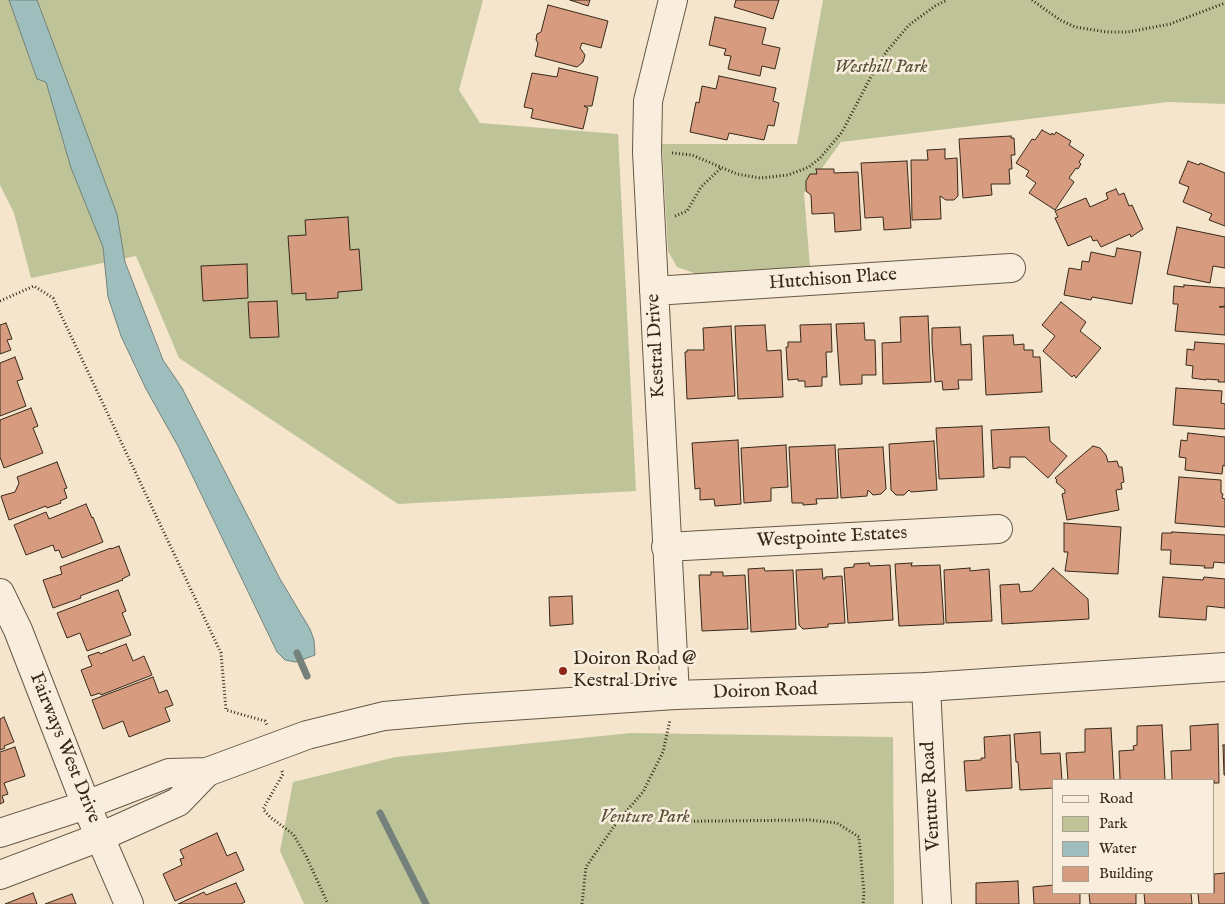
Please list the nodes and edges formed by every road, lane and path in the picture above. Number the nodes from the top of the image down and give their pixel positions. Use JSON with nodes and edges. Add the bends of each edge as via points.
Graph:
{"nodes":[{"id":1,"x":673,"y":0,"type":"edge"},
{"id":2,"x":947,"y":0,"type":"edge"},
{"id":3,"x":1032,"y":0,"type":"edge"},
{"id":4,"x":1224,"y":3,"type":"edge"},
{"id":5,"x":647,"y":152,"type":"junction"},
{"id":6,"x":722,"y":168,"type":"junction"},
{"id":7,"x":651,"y":219,"type":"junction"},
{"id":8,"x":1011,"y":268,"type":"dead end"},
{"id":9,"x":654,"y":291,"type":"junction"},
{"id":10,"x":0,"y":301,"type":"edge"},
{"id":11,"x":998,"y":529,"type":"dead end"},
{"id":12,"x":666,"y":546,"type":"junction"},
{"id":13,"x":0,"y":593,"type":"edge"},
{"id":14,"x":1225,"y":667,"type":"edge"},
{"id":15,"x":926,"y":687,"type":"junction"},
{"id":16,"x":675,"y":695,"type":"junction"},
{"id":17,"x":276,"y":746,"type":"junction"},
{"id":18,"x":207,"y":772,"type":"junction"},
{"id":19,"x":86,"y":805,"type":"junction"},
{"id":20,"x":617,"y":822,"type":"junction"},
{"id":21,"x":0,"y":833,"type":"edge"},
{"id":22,"x":100,"y":838,"type":"junction"},
{"id":23,"x":0,"y":875,"type":"edge"},
{"id":24,"x":129,"y":904,"type":"edge"},
{"id":25,"x":328,"y":904,"type":"edge"},
{"id":26,"x":582,"y":904,"type":"edge"},
{"id":27,"x":863,"y":904,"type":"edge"},
{"id":28,"x":937,"y":904,"type":"edge"}],
"edges":[{"from":1,"to":5,"type":"street","name":"Kestral Drive","via":[[648,101]]},
{"from":2,"to":6,"type":"path","via":[[909,25],[887,51],[842,132],[809,167],[788,176],[760,178]]},
{"from":3,"to":4,"type":"path","via":[[1075,27],[1107,32],[1137,31],[1170,24]]},
{"from":5,"to":6,"type":"path","via":[[692,155]]},
{"from":5,"to":7,"type":"street","name":"Kestral Drive"},
{"from":6,"to":7,"type":"path","via":[[702,187],[687,211],[678,216]]},
{"from":7,"to":9,"type":"street","name":"Kestral Drive"},
{"from":8,"to":9,"type":"street","name":"Hutchison Place"},
{"from":9,"to":12,"type":"street","name":"Kestral Drive"},
{"from":10,"to":17,"type":"path","via":[[34,286],[53,298],[221,653],[226,710],[265,721]]},
{"from":11,"to":12,"type":"street","name":"Westpointe Estates"},
{"from":12,"to":16,"type":"street","name":"Kestral Drive"},
{"from":13,"to":19,"type":"street","name":"Fairways West Drive","via":[[18,630]]},
{"from":14,"to":15,"type":"street","name":"Doiron Road"},
{"from":15,"to":16,"type":"street","name":"Doiron Road"},
{"from":15,"to":28,"type":"street","name":"Venture Road"},
{"from":16,"to":17,"type":"street","name":"Doiron Road","via":[[384,716]]},
{"from":16,"to":20,"type":"path","via":[[663,752],[643,792]]},
{"from":17,"to":18,"type":"street","name":"Doiron Road"},
{"from":17,"to":25,"type":"path","via":[[283,774],[263,809],[293,834]]},
{"from":18,"to":19,"type":"street","via":[[169,772]]},
{"from":18,"to":22,"type":"street","via":[[178,802]]},
{"from":19,"to":21,"type":"street"},
{"from":19,"to":22,"type":"street","name":"Fairways West Drive"},
{"from":20,"to":26,"type":"path","via":[[586,867]]},
{"from":20,"to":27,"type":"path","via":[[810,820],[837,824],[859,837]]},
{"from":22,"to":23,"type":"street"},
{"from":22,"to":24,"type":"street","name":"Fairways West Drive"}]}
